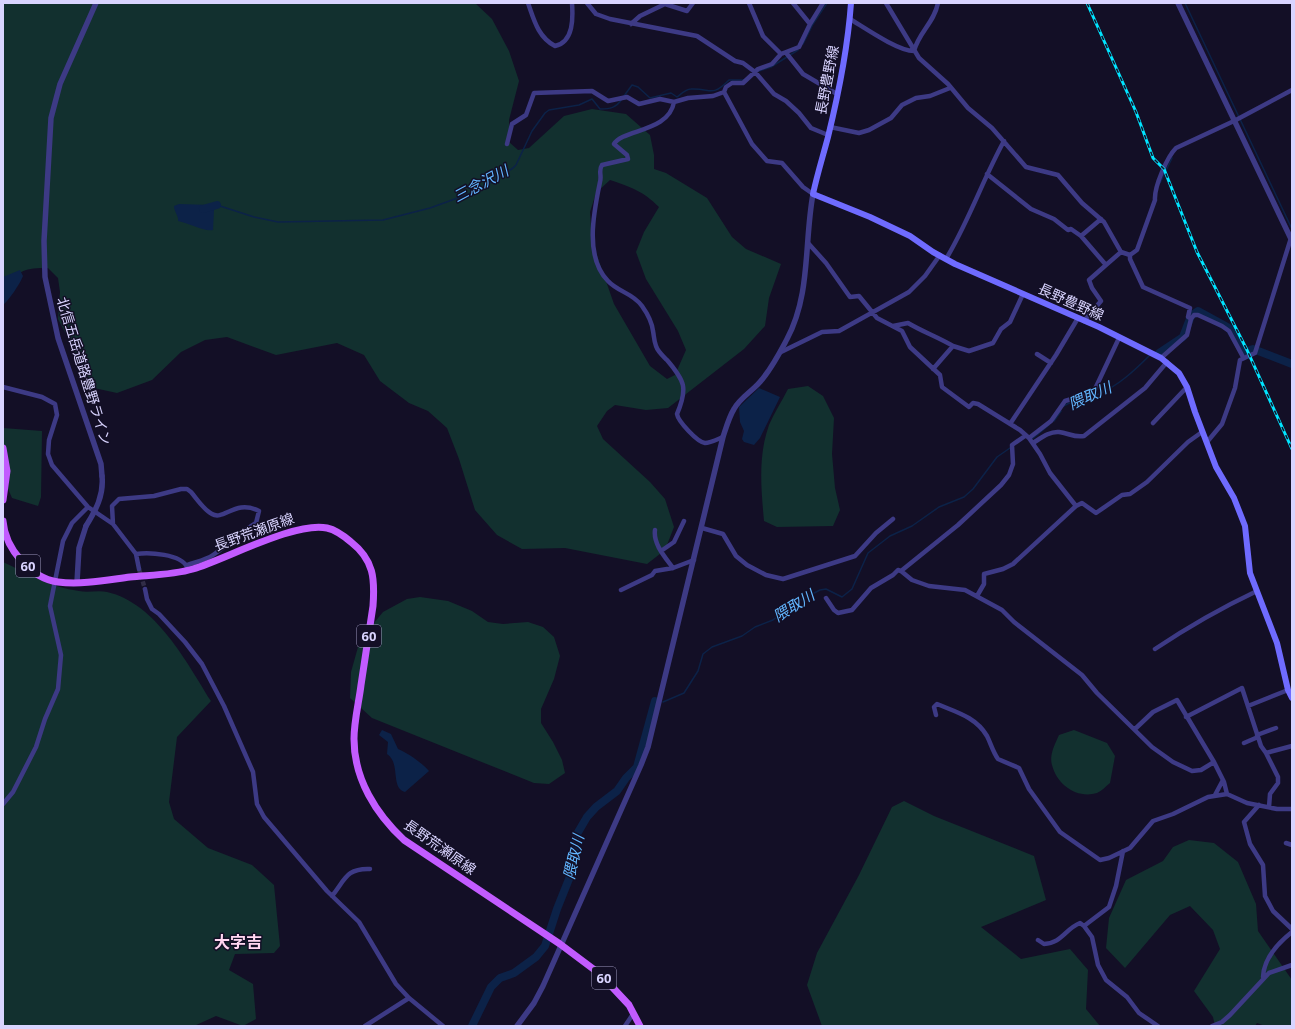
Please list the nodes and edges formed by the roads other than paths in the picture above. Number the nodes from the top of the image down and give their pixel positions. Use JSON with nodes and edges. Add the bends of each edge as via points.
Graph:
{"nodes":[{"id":1,"x":96,"y":3,"type":"edge"},
{"id":2,"x":528,"y":3,"type":"edge"},
{"id":3,"x":572,"y":3,"type":"edge"},
{"id":4,"x":587,"y":3,"type":"edge"},
{"id":5,"x":693,"y":3,"type":"edge"},
{"id":6,"x":749,"y":3,"type":"edge"},
{"id":7,"x":793,"y":3,"type":"edge"},
{"id":8,"x":822,"y":3,"type":"edge"},
{"id":9,"x":851,"y":3,"type":"edge"},
{"id":10,"x":886,"y":3,"type":"edge"},
{"id":11,"x":938,"y":3,"type":"edge"},
{"id":12,"x":1178,"y":3,"type":"edge"},
{"id":13,"x":850,"y":19,"type":"junction"},
{"id":14,"x":631,"y":24,"type":"junction"},
{"id":15,"x":810,"y":24,"type":"junction"},
{"id":16,"x":914,"y":51,"type":"junction"},
{"id":17,"x":786,"y":55,"type":"junction"},
{"id":18,"x":755,"y":72,"type":"junction"},
{"id":19,"x":950,"y":88,"type":"junction"},
{"id":20,"x":1292,"y":90,"type":"edge"},
{"id":21,"x":724,"y":92,"type":"junction"},
{"id":22,"x":837,"y":94,"type":"junction"},
{"id":23,"x":674,"y":102,"type":"junction"},
{"id":24,"x":1234,"y":121,"type":"junction"},
{"id":25,"x":830,"y":127,"type":"junction"},
{"id":26,"x":828,"y":135,"type":"junction"},
{"id":27,"x":1004,"y":141,"type":"junction"},
{"id":28,"x":507,"y":144,"type":"dead end"},
{"id":29,"x":987,"y":174,"type":"junction"},
{"id":30,"x":813,"y":194,"type":"junction"},
{"id":31,"x":1101,"y":219,"type":"junction"},
{"id":32,"x":1081,"y":236,"type":"junction"},
{"id":33,"x":1292,"y":239,"type":"edge"},
{"id":34,"x":808,"y":242,"type":"junction"},
{"id":35,"x":1121,"y":252,"type":"junction"},
{"id":36,"x":940,"y":255,"type":"junction"},
{"id":37,"x":1130,"y":255,"type":"junction"},
{"id":38,"x":946,"y":259,"type":"junction"},
{"id":39,"x":1106,"y":265,"type":"junction"},
{"id":40,"x":1023,"y":294,"type":"junction"},
{"id":41,"x":872,"y":314,"type":"junction"},
{"id":42,"x":1078,"y":318,"type":"junction"},
{"id":43,"x":1190,"y":318,"type":"junction"},
{"id":44,"x":1084,"y":321,"type":"junction"},
{"id":45,"x":893,"y":326,"type":"junction"},
{"id":46,"x":1120,"y":338,"type":"junction"},
{"id":47,"x":952,"y":346,"type":"junction"},
{"id":48,"x":781,"y":352,"type":"junction"},
{"id":49,"x":1037,"y":354,"type":"dead end"},
{"id":50,"x":1243,"y":357,"type":"junction"},
{"id":51,"x":1161,"y":358,"type":"junction"},
{"id":52,"x":1167,"y":362,"type":"junction"},
{"id":53,"x":1051,"y":363,"type":"junction"},
{"id":54,"x":933,"y":369,"type":"junction"},
{"id":55,"x":3,"y":387,"type":"edge"},
{"id":56,"x":1187,"y":387,"type":"junction"},
{"id":57,"x":1153,"y":423,"type":"dead end"},
{"id":58,"x":1010,"y":424,"type":"junction"},
{"id":59,"x":1202,"y":432,"type":"junction"},
{"id":60,"x":723,"y":437,"type":"junction"},
{"id":61,"x":1027,"y":437,"type":"junction"},
{"id":62,"x":1207,"y":442,"type":"junction"},
{"id":63,"x":1033,"y":443,"type":"junction"},
{"id":64,"x":3,"y":448,"type":"edge"},
{"id":65,"x":3,"y":500,"type":"edge"},
{"id":66,"x":1076,"y":506,"type":"junction"},
{"id":67,"x":88,"y":507,"type":"junction"},
{"id":68,"x":893,"y":519,"type":"dead end"},
{"id":69,"x":3,"y":521,"type":"edge"},
{"id":70,"x":684,"y":522,"type":"dead end"},
{"id":71,"x":113,"y":524,"type":"junction"},
{"id":72,"x":702,"y":528,"type":"junction"},
{"id":73,"x":655,"y":530,"type":"dead end"},
{"id":74,"x":661,"y":551,"type":"junction"},
{"id":75,"x":136,"y":554,"type":"junction"},
{"id":76,"x":694,"y":560,"type":"junction"},
{"id":77,"x":187,"y":568,"type":"junction"},
{"id":78,"x":673,"y":568,"type":"junction"},
{"id":79,"x":139,"y":569,"type":"tunnel mouth"},
{"id":80,"x":901,"y":571,"type":"junction"},
{"id":81,"x":56,"y":582,"type":"junction"},
{"id":82,"x":77,"y":582,"type":"junction"},
{"id":83,"x":145,"y":590,"type":"tunnel mouth"},
{"id":84,"x":621,"y":590,"type":"dead end"},
{"id":85,"x":1257,"y":591,"type":"junction"},
{"id":86,"x":977,"y":596,"type":"junction"},
{"id":87,"x":826,"y":598,"type":"dead end"},
{"id":88,"x":1155,"y":649,"type":"dead end"},
{"id":89,"x":1288,"y":690,"type":"junction"},
{"id":90,"x":1292,"y":698,"type":"edge"},
{"id":91,"x":1248,"y":706,"type":"junction"},
{"id":92,"x":936,"y":715,"type":"dead end"},
{"id":93,"x":1186,"y":717,"type":"junction"},
{"id":94,"x":1135,"y":728,"type":"junction"},
{"id":95,"x":1276,"y":728,"type":"dead end"},
{"id":96,"x":1258,"y":736,"type":"junction"},
{"id":97,"x":1244,"y":743,"type":"dead end"},
{"id":98,"x":1292,"y":746,"type":"edge"},
{"id":99,"x":1266,"y":753,"type":"junction"},
{"id":100,"x":1214,"y":762,"type":"junction"},
{"id":101,"x":1223,"y":780,"type":"junction"},
{"id":102,"x":1227,"y":794,"type":"junction"},
{"id":103,"x":1215,"y":795,"type":"junction"},
{"id":104,"x":3,"y":804,"type":"edge"},
{"id":105,"x":1259,"y":805,"type":"junction"},
{"id":106,"x":1269,"y":807,"type":"junction"},
{"id":107,"x":1292,"y":809,"type":"edge"},
{"id":108,"x":1286,"y":843,"type":"dead end"},
{"id":109,"x":1292,"y":845,"type":"edge"},
{"id":110,"x":1123,"y":851,"type":"junction"},
{"id":111,"x":370,"y":869,"type":"dead end"},
{"id":112,"x":332,"y":896,"type":"junction"},
{"id":113,"x":1084,"y":926,"type":"junction"},
{"id":114,"x":1292,"y":930,"type":"edge"},
{"id":115,"x":1038,"y":940,"type":"dead end"},
{"id":116,"x":558,"y":943,"type":"junction"},
{"id":117,"x":1292,"y":965,"type":"edge"},
{"id":118,"x":1263,"y":977,"type":"junction"},
{"id":119,"x":409,"y":998,"type":"junction"},
{"id":120,"x":633,"y":1014,"type":"junction"},
{"id":121,"x":365,"y":1026,"type":"edge"},
{"id":122,"x":443,"y":1026,"type":"edge"},
{"id":123,"x":517,"y":1026,"type":"edge"},
{"id":124,"x":625,"y":1026,"type":"edge"},
{"id":125,"x":640,"y":1026,"type":"edge"},
{"id":126,"x":1158,"y":1026,"type":"edge"},
{"id":127,"x":1212,"y":1026,"type":"edge"}],
"edges":[{"from":1,"to":82,"type":"street","name":"北信五岳道路豊野ライン","bridge":true,"via":[[60,84],[52,118],[44,240],[45,277],[58,338],[101,464],[103,484],[97,507],[86,526],[79,548]]},
{"from":2,"to":3,"type":"street","via":[[539,32],[555,46],[563,42],[570,33]]},
{"from":4,"to":14,"type":"street","via":[[596,14]]},
{"from":5,"to":14,"type":"street","via":[[687,11],[665,4],[640,16]]},
{"from":6,"to":17,"type":"street","via":[[763,36]]},
{"from":7,"to":15,"type":"street"},
{"from":8,"to":15,"type":"street"},
{"from":9,"to":13,"type":"main road","name":"長野豊野線"},
{"from":10,"to":16,"type":"street"},
{"from":11,"to":16,"type":"street","via":[[936,15],[917,40]]},
{"from":12,"to":24,"type":"street"},
{"from":13,"to":16,"type":"street","via":[[894,46]]},
{"from":13,"to":22,"type":"main road","name":"長野豊野線"},
{"from":14,"to":18,"type":"street","via":[[697,36]]},
{"from":15,"to":17,"type":"street","via":[[799,47]]},
{"from":16,"to":19,"type":"street"},
{"from":17,"to":18,"type":"street"},
{"from":17,"to":22,"type":"street","via":[[803,74]]},
{"from":18,"to":21,"type":"street","via":[[743,83],[732,83]]},
{"from":18,"to":26,"type":"street","via":[[774,94],[799,113],[811,128]]},
{"from":19,"to":25,"type":"street","via":[[902,105],[891,118],[869,130],[859,133]]},
{"from":19,"to":27,"type":"street"},
{"from":20,"to":24,"type":"street"},
{"from":21,"to":23,"type":"street"},
{"from":21,"to":30,"type":"street","via":[[752,144],[767,160],[782,163],[803,187]]},
{"from":22,"to":25,"type":"main road","name":"長野豊野線"},
{"from":23,"to":28,"type":"street","via":[[660,99],[639,104],[627,97],[608,101],[592,91],[534,93],[526,114],[512,124]]},
{"from":23,"to":60,"type":"street","via":[[673,108],[656,124],[622,137],[614,144],[627,154],[628,158],[602,165],[599,170],[601,180],[593,214],[593,244],[596,258],[606,278],[642,306],[653,330],[656,348],[683,382],[684,395],[677,414],[679,420],[700,441],[706,443]]},
{"from":24,"to":33,"type":"street"},
{"from":24,"to":37,"type":"street","via":[[1176,148],[1169,154],[1154,192],[1155,200],[1137,250]]},
{"from":25,"to":26,"type":"main road","name":"長野豊野線"},
{"from":26,"to":30,"type":"main road","name":"長野豊野線"},
{"from":27,"to":29,"type":"street"},
{"from":27,"to":31,"type":"street","via":[[1026,167],[1058,175],[1082,203]]},
{"from":29,"to":32,"type":"street","via":[[1032,209],[1054,218],[1068,230],[1071,229]]},
{"from":29,"to":38,"type":"street","via":[[960,236]]},
{"from":30,"to":34,"type":"street"},
{"from":30,"to":36,"type":"main road","name":"長野豊野線","via":[[899,230]]},
{"from":31,"to":32,"type":"street"},
{"from":31,"to":35,"type":"street"},
{"from":32,"to":39,"type":"street"},
{"from":33,"to":50,"type":"street","via":[[1256,350]]},
{"from":34,"to":41,"type":"street","via":[[850,296],[859,296]]},
{"from":34,"to":48,"type":"street","via":[[804,292],[797,316]]},
{"from":35,"to":37,"type":"street"},
{"from":35,"to":39,"type":"street"},
{"from":36,"to":38,"type":"main road","name":"長野豊野線"},
{"from":36,"to":41,"type":"street","via":[[909,292]]},
{"from":37,"to":43,"type":"street","via":[[1143,287],[1190,308]]},
{"from":38,"to":40,"type":"main road","name":"長野豊野線"},
{"from":39,"to":44,"type":"street","via":[[1090,280],[1101,301]]},
{"from":40,"to":42,"type":"main road","name":"長野豊野線"},
{"from":40,"to":47,"type":"street","via":[[1010,322],[1001,329],[993,343],[970,351]]},
{"from":41,"to":45,"type":"street"},
{"from":41,"to":48,"type":"street","via":[[839,331],[822,332]]},
{"from":42,"to":44,"type":"main road","name":"長野豊野線"},
{"from":42,"to":53,"type":"street"},
{"from":43,"to":50,"type":"street","via":[[1198,315],[1222,326],[1232,337]]},
{"from":43,"to":51,"type":"street","via":[[1187,335]]},
{"from":44,"to":46,"type":"main road","name":"長野豊野線"},
{"from":45,"to":47,"type":"street","via":[[908,323]]},
{"from":45,"to":54,"type":"street","via":[[902,331],[910,347]]},
{"from":46,"to":51,"type":"main road","name":"長野豊野線"},
{"from":46,"to":61,"type":"street","via":[[1095,389],[1091,393],[1065,401],[1051,421]]},
{"from":47,"to":54,"type":"street"},
{"from":48,"to":60,"type":"street","via":[[759,383],[734,409]]},
{"from":49,"to":53,"type":"street"},
{"from":50,"to":62,"type":"street","via":[[1239,362],[1235,388],[1222,424]]},
{"from":51,"to":52,"type":"main road","name":"長野豊野線"},
{"from":52,"to":56,"type":"main road","name":"長野豊野線","via":[[1179,373]]},
{"from":52,"to":63,"type":"street","via":[[1145,388],[1084,436],[1051,433]]},
{"from":53,"to":58,"type":"street"},
{"from":54,"to":58,"type":"street","via":[[940,375],[942,387],[969,407],[973,403],[978,404]]},
{"from":55,"to":67,"type":"street","via":[[42,397],[55,404],[57,415],[49,440],[48,454],[52,465]]},
{"from":56,"to":57,"type":"street"},
{"from":56,"to":59,"type":"main road","name":"長野豊野線"},
{"from":58,"to":61,"type":"street"},
{"from":59,"to":62,"type":"main road","name":"長野豊野線"},
{"from":59,"to":66,"type":"street","via":[[1130,494],[1122,495],[1096,513],[1082,503]]},
{"from":60,"to":72,"type":"street"},
{"from":61,"to":63,"type":"street"},
{"from":61,"to":80,"type":"street","via":[[1012,445],[1013,464],[1001,485],[958,526]]},
{"from":62,"to":85,"type":"main road","name":"長野豊野線","via":[[1216,467],[1234,498],[1245,526],[1250,573]]},
{"from":63,"to":66,"type":"street","via":[[1046,468]]},
{"from":64,"to":65,"type":"main road","via":[[7,471]]},
{"from":66,"to":86,"type":"street","via":[[1013,564],[984,574],[984,584]]},
{"from":67,"to":71,"type":"street"},
{"from":67,"to":81,"type":"street","via":[[72,523],[63,541]]},
{"from":68,"to":72,"type":"street","via":[[855,556],[779,579],[754,569],[736,556],[723,534]]},
{"from":69,"to":81,"type":"main road","name":"長野荒瀬原線","number":"60","via":[[9,544],[19,559],[36,572]]},
{"from":70,"to":74,"type":"street","via":[[674,542]]},
{"from":71,"to":75,"type":"street"},
{"from":71,"to":77,"type":"street","via":[[112,506],[118,499],[154,496],[181,489],[187,489],[212,514],[219,516],[240,507],[248,506],[259,511],[256,522],[212,556]]},
{"from":72,"to":76,"type":"street"},
{"from":73,"to":74,"type":"street","via":[[654,536]]},
{"from":74,"to":78,"type":"street"},
{"from":75,"to":77,"type":"street","via":[[148,552],[168,556],[181,560]]},
{"from":75,"to":79,"type":"street"},
{"from":76,"to":78,"type":"street"},
{"from":76,"to":116,"type":"street","via":[[648,747]]},
{"from":77,"to":82,"type":"main road","name":"長野荒瀬原線","number":"60"},
{"from":77,"to":116,"type":"main road","name":"長野荒瀬原線","number":"60","via":[[301,528],[328,528],[360,549],[370,565],[374,585],[374,606],[354,739],[356,762],[364,786],[390,827],[404,840]]},
{"from":78,"to":84,"type":"street","via":[[656,572]]},
{"from":80,"to":86,"type":"street","via":[[912,580],[929,586],[952,587]]},
{"from":80,"to":87,"type":"street","via":[[898,570],[872,588],[852,610],[838,613]]},
{"from":81,"to":82,"type":"main road","name":"長野荒瀬原線","number":"60"},
{"from":81,"to":104,"type":"street","via":[[50,606],[61,655],[58,689],[36,747],[13,792]]},
{"from":83,"to":112,"type":"street","via":[[152,609],[185,642],[202,664],[224,706],[253,772],[256,804],[264,817]]},
{"from":85,"to":88,"type":"street","via":[[1185,628]]},
{"from":85,"to":89,"type":"main road","name":"長野豊野線","via":[[1277,643]]},
{"from":86,"to":94,"type":"street","via":[[1002,610],[1082,675],[1097,693]]},
{"from":89,"to":90,"type":"main road","name":"長野豊野線"},
{"from":89,"to":91,"type":"street"},
{"from":91,"to":93,"type":"street","via":[[1242,688]]},
{"from":91,"to":96,"type":"street"},
{"from":92,"to":110,"type":"street","via":[[936,704],[977,724],[998,760],[1016,765],[1021,771],[1029,789],[1060,832],[1094,857],[1103,860]]},
{"from":93,"to":94,"type":"street","via":[[1177,700],[1153,712]]},
{"from":93,"to":100,"type":"street"},
{"from":94,"to":100,"type":"street","via":[[1152,748],[1192,771],[1200,770]]},
{"from":95,"to":96,"type":"street"},
{"from":96,"to":97,"type":"street"},
{"from":96,"to":99,"type":"street"},
{"from":98,"to":99,"type":"street"},
{"from":99,"to":106,"type":"street","via":[[1278,777],[1278,783],[1270,794]]},
{"from":100,"to":101,"type":"street"},
{"from":101,"to":102,"type":"street"},
{"from":101,"to":103,"type":"street"},
{"from":102,"to":103,"type":"street"},
{"from":102,"to":105,"type":"street"},
{"from":103,"to":110,"type":"street","via":[[1153,821],[1133,845]]},
{"from":105,"to":106,"type":"street"},
{"from":105,"to":114,"type":"street","via":[[1244,822],[1250,844],[1263,865],[1265,896],[1273,910]]},
{"from":106,"to":107,"type":"street"},
{"from":108,"to":109,"type":"street"},
{"from":110,"to":113,"type":"street","via":[[1109,906]]},
{"from":111,"to":112,"type":"street","via":[[349,873]]},
{"from":112,"to":119,"type":"street","via":[[359,922],[389,974]]},
{"from":113,"to":115,"type":"street","via":[[1080,923],[1076,925],[1059,940],[1050,944]]},
{"from":113,"to":126,"type":"street","via":[[1095,943],[1100,972],[1127,997],[1139,1013]]},
{"from":114,"to":118,"type":"street","via":[[1270,954]]},
{"from":116,"to":120,"type":"main road","name":"長野荒瀬原線","number":"60","via":[[610,983],[629,1005]]},
{"from":116,"to":123,"type":"street","via":[[534,1003]]},
{"from":117,"to":118,"type":"street"},
{"from":118,"to":127,"type":"street","via":[[1230,1016]]},
{"from":119,"to":121,"type":"street"},
{"from":119,"to":122,"type":"street"},
{"from":120,"to":124,"type":"street"},
{"from":120,"to":125,"type":"main road","name":"長野荒瀬原線","number":"60"}]}
